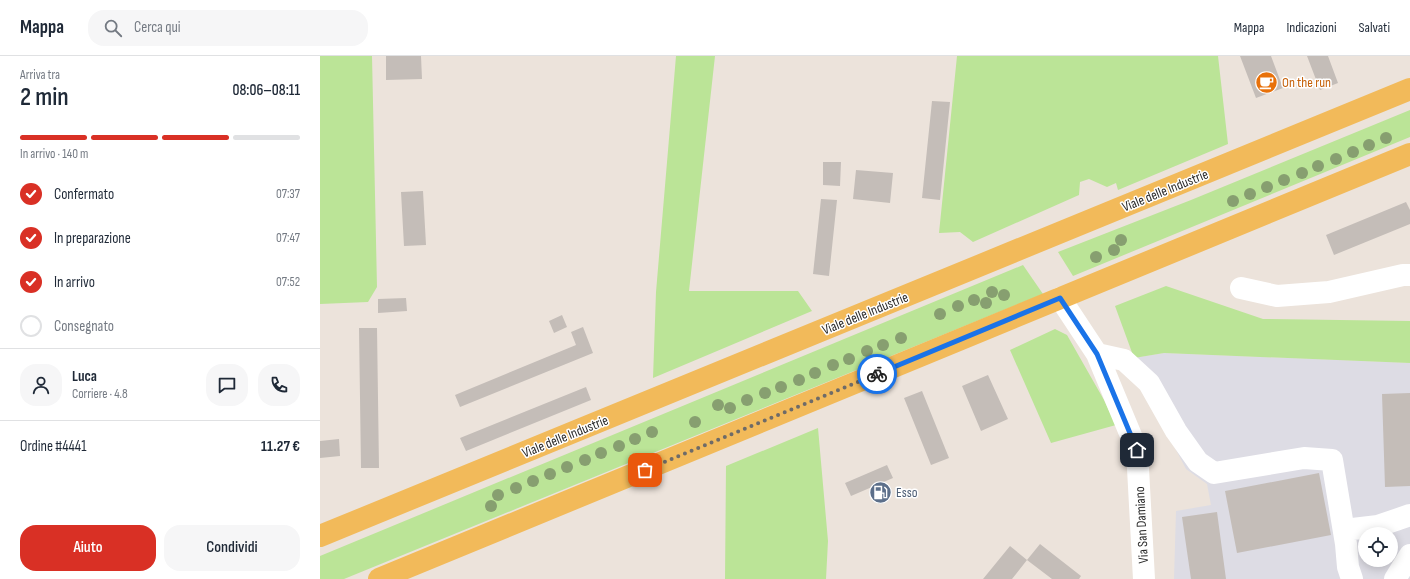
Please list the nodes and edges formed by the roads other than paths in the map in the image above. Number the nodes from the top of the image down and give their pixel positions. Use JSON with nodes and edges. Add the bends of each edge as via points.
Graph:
{"nodes":[{"id":1,"x":1410,"y":89,"type":"edge"},
{"id":2,"x":1410,"y":154,"type":"edge"},
{"id":3,"x":1410,"y":275,"type":"edge"},
{"id":4,"x":1241,"y":288,"type":"dead end"},
{"id":5,"x":1060,"y":298,"type":"junction"},
{"id":6,"x":1097,"y":354,"type":"junction"},
{"id":7,"x":1410,"y":516,"type":"edge"},
{"id":8,"x":1344,"y":530,"type":"junction"},
{"id":9,"x":320,"y":536,"type":"edge"},
{"id":10,"x":1410,"y":555,"type":"edge"},
{"id":11,"x":379,"y":579,"type":"edge"},
{"id":12,"x":1144,"y":579,"type":"edge"},
{"id":13,"x":1352,"y":579,"type":"edge"},
{"id":14,"x":1395,"y":579,"type":"edge"}],
"edges":[{"from":1,"to":9,"type":"main road","name":"Viale delle Industrie"},
{"from":2,"to":5,"type":"main road"},
{"from":3,"to":4,"type":"street","via":[[1329,292],[1277,296]]},
{"from":5,"to":6,"type":"street","name":"Via San Damiano"},
{"from":5,"to":11,"type":"main road"},
{"from":6,"to":8,"type":"street","via":[[1124,360],[1149,383],[1176,431],[1198,462],[1214,473],[1304,458],[1332,460]]},
{"from":6,"to":12,"type":"street","name":"Via San Damiano","via":[[1137,450]]},
{"from":7,"to":8,"type":"street","via":[[1378,526]]},
{"from":8,"to":13,"type":"street","via":[[1348,567]]},
{"from":10,"to":14,"type":"street"}]}
